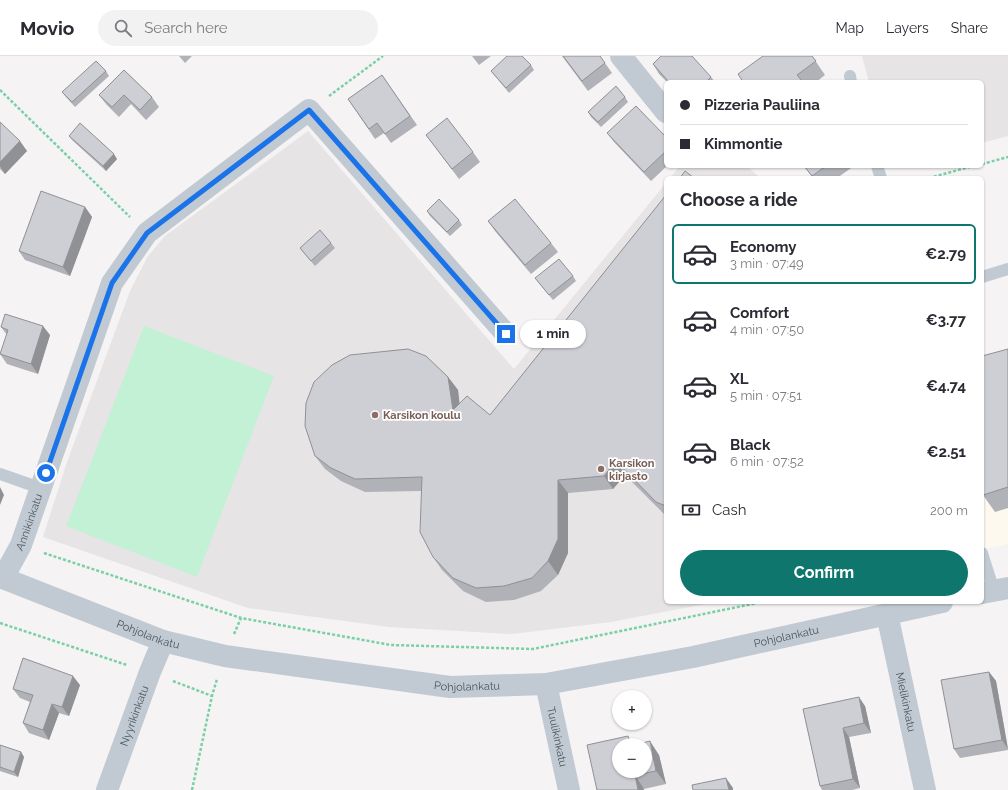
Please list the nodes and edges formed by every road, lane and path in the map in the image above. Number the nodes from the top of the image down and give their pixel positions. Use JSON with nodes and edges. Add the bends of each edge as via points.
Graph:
{"nodes":[{"id":1,"x":383,"y":56,"type":"edge"},
{"id":2,"x":621,"y":56,"type":"edge"},
{"id":3,"x":0,"y":90,"type":"edge"},
{"id":4,"x":309,"y":110,"type":"junction"},
{"id":5,"x":664,"y":110,"type":"edge"},
{"id":6,"x":1008,"y":156,"type":"edge"},
{"id":7,"x":984,"y":163,"type":"edge"},
{"id":8,"x":966,"y":168,"type":"edge"},
{"id":9,"x":936,"y":176,"type":"edge"},
{"id":10,"x":147,"y":233,"type":"junction"},
{"id":11,"x":1008,"y":270,"type":"edge"},
{"id":12,"x":984,"y":276,"type":"edge"},
{"id":13,"x":506,"y":334,"type":"dead end"},
{"id":14,"x":0,"y":474,"type":"edge"},
{"id":15,"x":40,"y":488,"type":"junction"},
{"id":16,"x":20,"y":544,"type":"junction"},
{"id":17,"x":984,"y":559,"type":"edge"},
{"id":18,"x":2,"y":577,"type":"edge"},
{"id":19,"x":995,"y":591,"type":"edge"},
{"id":20,"x":752,"y":604,"type":"edge"},
{"id":21,"x":933,"y":604,"type":"edge"},
{"id":22,"x":888,"y":614,"type":"junction"},
{"id":23,"x":241,"y":618,"type":"junction"},
{"id":24,"x":0,"y":623,"type":"edge"},
{"id":25,"x":163,"y":641,"type":"junction"},
{"id":26,"x":225,"y":656,"type":"junction"},
{"id":27,"x":150,"y":672,"type":"junction"},
{"id":28,"x":546,"y":684,"type":"junction"},
{"id":29,"x":212,"y":696,"type":"junction"},
{"id":30,"x":107,"y":790,"type":"edge"},
{"id":31,"x":192,"y":790,"type":"edge"},
{"id":32,"x":569,"y":790,"type":"edge"},
{"id":33,"x":925,"y":790,"type":"edge"}],
"edges":[{"from":1,"to":4,"type":"path"},
{"from":2,"to":5,"type":"street"},
{"from":3,"to":10,"type":"path"},
{"from":4,"to":10,"type":"street","name":"Annikinkatu"},
{"from":4,"to":13,"type":"street"},
{"from":6,"to":7,"type":"path"},
{"from":8,"to":9,"type":"path"},
{"from":10,"to":15,"type":"street","name":"Annikinkatu","via":[[112,283]]},
{"from":11,"to":12,"type":"lane"},
{"from":14,"to":15,"type":"lane"},
{"from":15,"to":16,"type":"street","name":"Annikinkatu"},
{"from":16,"to":18,"type":"street","name":"Annikinkatu"},
{"from":16,"to":23,"type":"path"},
{"from":17,"to":19,"type":"lane"},
{"from":18,"to":25,"type":"street","name":"Pohjolankatu"},
{"from":20,"to":23,"type":"path","via":[[533,649],[391,645]]},
{"from":21,"to":22,"type":"street","name":"Pohjolankatu"},
{"from":22,"to":28,"type":"street","name":"Pohjolankatu","via":[[693,658]]},
{"from":22,"to":33,"type":"street","name":"Mielikinkatu"},
{"from":23,"to":26,"type":"path"},
{"from":24,"to":27,"type":"path"},
{"from":25,"to":26,"type":"street","name":"Pohjolankatu"},
{"from":25,"to":27,"type":"street","name":"Nyyrikinkatu"},
{"from":26,"to":28,"type":"street","name":"Pohjolankatu","via":[[450,687]]},
{"from":26,"to":29,"type":"path"},
{"from":27,"to":29,"type":"path"},
{"from":27,"to":30,"type":"street","name":"Nyyrikinkatu"},
{"from":28,"to":32,"type":"street","name":"Tuulikinkatu"},
{"from":29,"to":31,"type":"path"}]}
